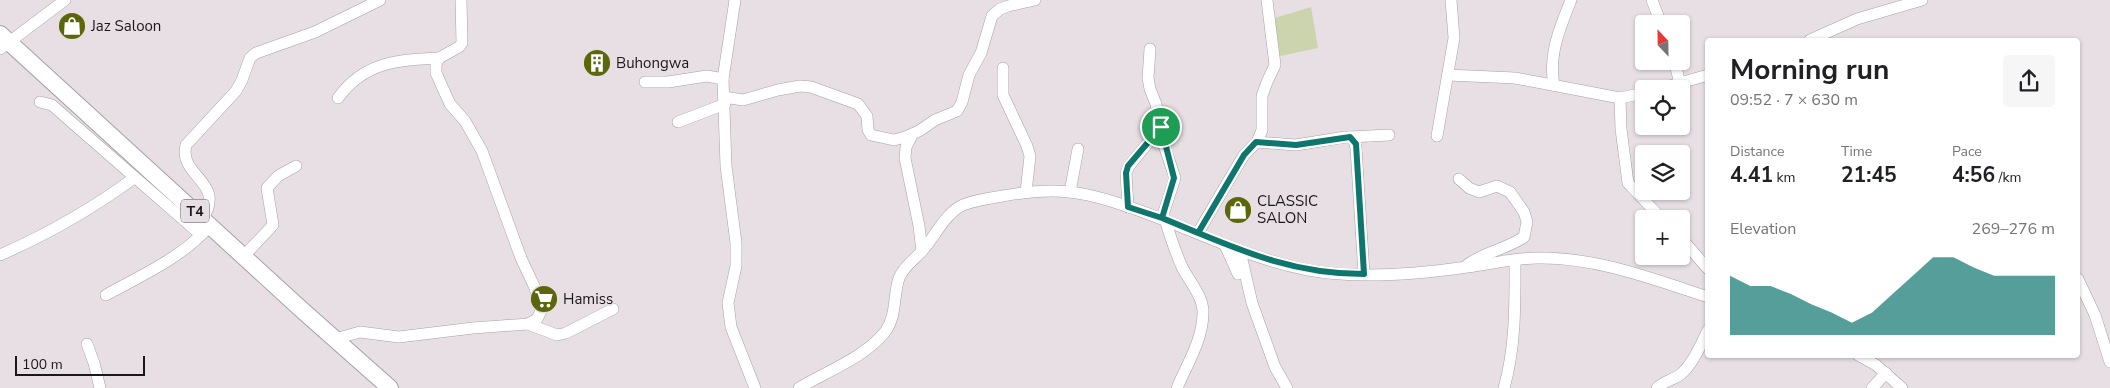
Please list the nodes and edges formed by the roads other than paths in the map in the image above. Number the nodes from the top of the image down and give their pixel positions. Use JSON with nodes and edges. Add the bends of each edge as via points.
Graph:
{"nodes":[{"id":1,"x":65,"y":0,"type":"edge"},
{"id":2,"x":380,"y":0,"type":"edge"},
{"id":3,"x":461,"y":0,"type":"edge"},
{"id":4,"x":735,"y":0,"type":"edge"},
{"id":5,"x":1029,"y":0,"type":"edge"},
{"id":6,"x":1267,"y":0,"type":"edge"},
{"id":7,"x":1451,"y":0,"type":"edge"},
{"id":8,"x":1571,"y":0,"type":"edge"},
{"id":9,"x":1652,"y":0,"type":"edge"},
{"id":10,"x":1922,"y":0,"type":"edge"},
{"id":11,"x":1658,"y":15,"type":"edge"},
{"id":12,"x":1832,"y":35,"type":"edge"},
{"id":13,"x":1819,"y":38,"type":"edge"},
{"id":14,"x":3,"y":42,"type":"edge"},
{"id":15,"x":1150,"y":49,"type":"dead end"},
{"id":16,"x":439,"y":58,"type":"junction"},
{"id":17,"x":1003,"y":68,"type":"dead end"},
{"id":18,"x":1448,"y":75,"type":"junction"},
{"id":19,"x":1705,"y":76,"type":"edge"},
{"id":20,"x":723,"y":79,"type":"junction"},
{"id":21,"x":1690,"y":80,"type":"edge"},
{"id":22,"x":645,"y":82,"type":"dead end"},
{"id":23,"x":1554,"y":85,"type":"junction"},
{"id":24,"x":1635,"y":95,"type":"edge"},
{"id":25,"x":338,"y":98,"type":"dead end"},
{"id":26,"x":1620,"y":98,"type":"junction"},
{"id":27,"x":725,"y":100,"type":"junction"},
{"id":28,"x":40,"y":102,"type":"dead end"},
{"id":29,"x":678,"y":122,"type":"dead end"},
{"id":30,"x":1161,"y":127,"type":"junction"},
{"id":31,"x":912,"y":135,"type":"junction"},
{"id":32,"x":1389,"y":135,"type":"dead end"},
{"id":33,"x":1438,"y":136,"type":"dead end"},
{"id":34,"x":1350,"y":137,"type":"junction"},
{"id":35,"x":1256,"y":142,"type":"junction"},
{"id":36,"x":1078,"y":149,"type":"dead end"},
{"id":37,"x":296,"y":166,"type":"dead end"},
{"id":38,"x":134,"y":178,"type":"junction"},
{"id":39,"x":1458,"y":179,"type":"dead end"},
{"id":40,"x":1026,"y":192,"type":"junction"},
{"id":41,"x":1070,"y":192,"type":"junction"},
{"id":42,"x":1128,"y":207,"type":"junction"},
{"id":43,"x":1654,"y":210,"type":"edge"},
{"id":44,"x":1164,"y":218,"type":"junction"},
{"id":45,"x":205,"y":226,"type":"junction"},
{"id":46,"x":1198,"y":233,"type":"junction"},
{"id":47,"x":1226,"y":245,"type":"junction"},
{"id":48,"x":1690,"y":248,"type":"edge"},
{"id":49,"x":922,"y":251,"type":"junction"},
{"id":50,"x":1240,"y":251,"type":"junction"},
{"id":51,"x":0,"y":255,"type":"edge"},
{"id":52,"x":244,"y":256,"type":"junction"},
{"id":53,"x":1515,"y":260,"type":"junction"},
{"id":54,"x":1705,"y":266,"type":"edge"},
{"id":55,"x":1464,"y":268,"type":"junction"},
{"id":56,"x":1238,"y":274,"type":"dead end"},
{"id":57,"x":1364,"y":274,"type":"junction"},
{"id":58,"x":2080,"y":283,"type":"edge"},
{"id":59,"x":106,"y":295,"type":"dead end"},
{"id":60,"x":1705,"y":296,"type":"edge"},
{"id":61,"x":613,"y":309,"type":"dead end"},
{"id":62,"x":528,"y":324,"type":"junction"},
{"id":63,"x":1705,"y":336,"type":"edge"},
{"id":64,"x":335,"y":339,"type":"junction"},
{"id":65,"x":87,"y":344,"type":"dead end"},
{"id":66,"x":2109,"y":355,"type":"edge"},
{"id":67,"x":1864,"y":358,"type":"edge"},
{"id":68,"x":1886,"y":373,"type":"junction"},
{"id":69,"x":100,"y":388,"type":"edge"},
{"id":70,"x":390,"y":388,"type":"edge"},
{"id":71,"x":755,"y":388,"type":"edge"},
{"id":72,"x":800,"y":388,"type":"edge"},
{"id":73,"x":1177,"y":388,"type":"edge"},
{"id":74,"x":1287,"y":388,"type":"edge"},
{"id":75,"x":1504,"y":388,"type":"edge"},
{"id":76,"x":1658,"y":388,"type":"edge"},
{"id":77,"x":1872,"y":388,"type":"edge"},
{"id":78,"x":1902,"y":388,"type":"edge"}],
"edges":[{"from":1,"to":14,"type":"street"},
{"from":2,"to":45,"type":"street","via":[[250,58],[236,91],[186,145],[184,152],[186,160],[210,194]]},
{"from":3,"to":16,"type":"street","via":[[462,43]]},
{"from":4,"to":20,"type":"street"},
{"from":5,"to":31,"type":"street","via":[[1000,9],[988,22],[981,53],[969,75],[957,112],[935,120]]},
{"from":6,"to":35,"type":"street","via":[[1275,65],[1262,96],[1262,130]]},
{"from":7,"to":18,"type":"street","via":[[1454,38]]},
{"from":8,"to":23,"type":"street","via":[[1552,58]]},
{"from":9,"to":11,"type":"street"},
{"from":10,"to":12,"type":"street","via":[[1857,19]]},
{"from":12,"to":13,"type":"street"},
{"from":14,"to":45,"type":"highway","number":"T4"},
{"from":15,"to":30,"type":"street","via":[[1148,78]]},
{"from":16,"to":25,"type":"street","via":[[382,64],[347,85]]},
{"from":16,"to":62,"type":"street","via":[[435,68],[438,79],[450,104],[482,151],[535,288],[541,311],[537,319]]},
{"from":17,"to":40,"type":"street","via":[[1001,91],[1030,156]]},
{"from":18,"to":23,"type":"street","via":[[1516,78]]},
{"from":18,"to":33,"type":"street"},
{"from":19,"to":21,"type":"street"},
{"from":20,"to":22,"type":"street","via":[[707,76]]},
{"from":20,"to":27,"type":"street"},
{"from":23,"to":26,"type":"street"},
{"from":24,"to":26,"type":"street"},
{"from":26,"to":43,"type":"street","via":[[1628,183]]},
{"from":27,"to":29,"type":"street"},
{"from":27,"to":31,"type":"street","via":[[743,100],[778,90],[811,87],[858,104],[867,116],[871,135],[894,140]]},
{"from":27,"to":71,"type":"street","via":[[726,166],[736,243],[736,266],[728,303],[731,327]]},
{"from":28,"to":38,"type":"street","via":[[52,105]]},
{"from":30,"to":42,"type":"street","via":[[1128,166]]},
{"from":30,"to":44,"type":"street","via":[[1174,178]]},
{"from":31,"to":49,"type":"street","via":[[905,158],[920,226]]},
{"from":32,"to":34,"type":"street"},
{"from":34,"to":35,"type":"street","via":[[1296,145]]},
{"from":34,"to":57,"type":"street","via":[[1356,144]]},
{"from":35,"to":46,"type":"street","via":[[1244,155]]},
{"from":36,"to":41,"type":"street"},
{"from":37,"to":52,"type":"street","via":[[278,176],[267,188],[273,225]]},
{"from":38,"to":45,"type":"street"},
{"from":38,"to":51,"type":"street","via":[[58,228]]},
{"from":39,"to":55,"type":"street","via":[[1479,192],[1497,186],[1503,188],[1514,197],[1527,222],[1524,237],[1518,242],[1482,256]]},
{"from":40,"to":41,"type":"street"},
{"from":40,"to":49,"type":"street","via":[[959,207]]},
{"from":41,"to":42,"type":"street","via":[[1108,199]]},
{"from":42,"to":44,"type":"street"},
{"from":44,"to":46,"type":"street"},
{"from":44,"to":73,"type":"street","via":[[1203,313],[1194,351]]},
{"from":45,"to":52,"type":"highway","number":"T4"},
{"from":45,"to":59,"type":"street","via":[[171,258]]},
{"from":46,"to":47,"type":"street"},
{"from":47,"to":50,"type":"street"},
{"from":47,"to":56,"type":"street"},
{"from":48,"to":54,"type":"street"},
{"from":49,"to":72,"type":"street","via":[[902,271],[893,316],[883,334],[838,368]]},
{"from":50,"to":57,"type":"street","via":[[1305,270]]},
{"from":50,"to":74,"type":"street","via":[[1252,303],[1275,367]]},
{"from":52,"to":64,"type":"highway","number":"T4"},
{"from":53,"to":55,"type":"street"},
{"from":53,"to":60,"type":"street","via":[[1564,258],[1586,261]]},
{"from":53,"to":75,"type":"street","via":[[1515,314]]},
{"from":55,"to":57,"type":"street"},
{"from":58,"to":66,"type":"street"},
{"from":61,"to":62,"type":"street","via":[[557,335]]},
{"from":62,"to":64,"type":"street","via":[[399,337],[360,332]]},
{"from":63,"to":76,"type":"street","via":[[1682,373]]},
{"from":64,"to":70,"type":"highway","number":"T4"},
{"from":65,"to":69,"type":"street"},
{"from":67,"to":68,"type":"street"},
{"from":68,"to":77,"type":"street"},
{"from":68,"to":78,"type":"street"}]}
